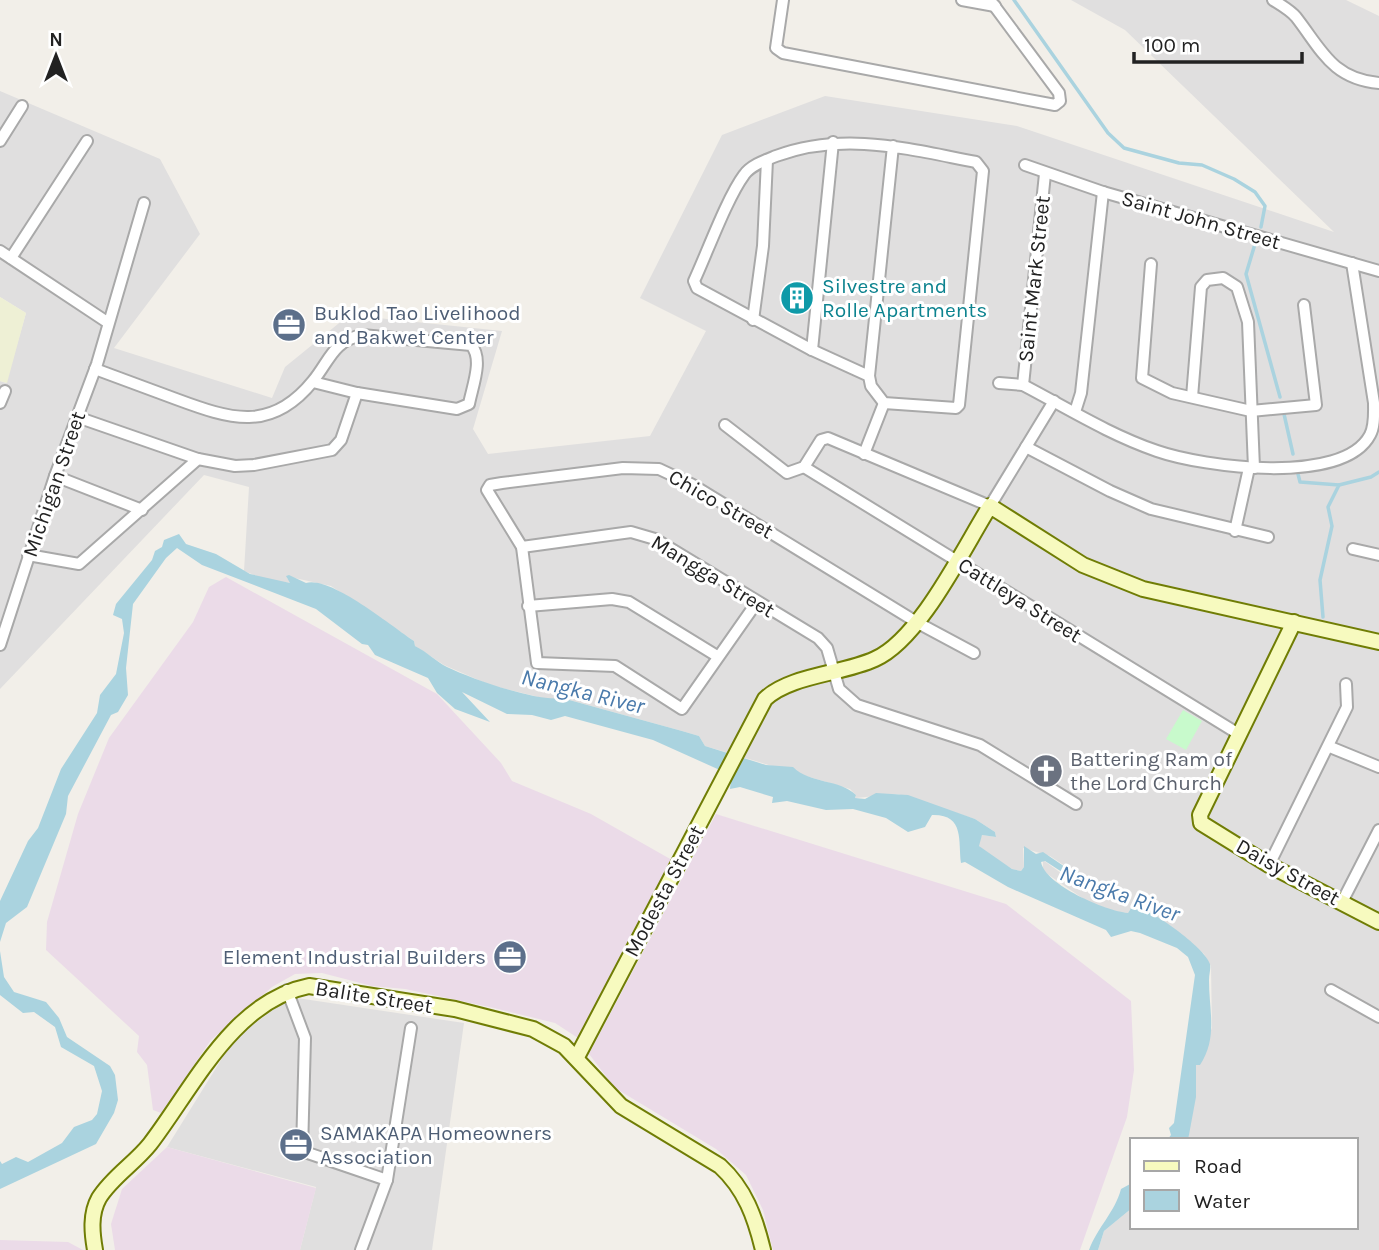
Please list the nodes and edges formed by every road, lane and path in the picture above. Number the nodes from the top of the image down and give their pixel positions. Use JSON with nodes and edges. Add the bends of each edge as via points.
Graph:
{"nodes":[{"id":1,"x":783,"y":0,"type":"edge"},
{"id":2,"x":962,"y":0,"type":"edge"},
{"id":3,"x":1273,"y":0,"type":"edge"},
{"id":4,"x":993,"y":3,"type":"edge"},
{"id":5,"x":1379,"y":83,"type":"edge"},
{"id":6,"x":22,"y":106,"type":"dead end"},
{"id":7,"x":0,"y":141,"type":"edge"},
{"id":8,"x":87,"y":141,"type":"dead end"},
{"id":9,"x":833,"y":142,"type":"junction"},
{"id":10,"x":893,"y":146,"type":"junction"},
{"id":11,"x":767,"y":160,"type":"junction"},
{"id":12,"x":1025,"y":166,"type":"dead end"},
{"id":13,"x":1045,"y":174,"type":"junction"},
{"id":14,"x":1103,"y":192,"type":"junction"},
{"id":15,"x":144,"y":203,"type":"dead end"},
{"id":16,"x":0,"y":251,"type":"edge"},
{"id":17,"x":11,"y":258,"type":"junction"},
{"id":18,"x":1352,"y":263,"type":"junction"},
{"id":19,"x":1151,"y":264,"type":"dead end"},
{"id":20,"x":1379,"y":271,"type":"edge"},
{"id":21,"x":1304,"y":305,"type":"dead end"},
{"id":22,"x":753,"y":320,"type":"junction"},
{"id":23,"x":107,"y":322,"type":"junction"},
{"id":24,"x":812,"y":350,"type":"junction"},
{"id":25,"x":95,"y":369,"type":"junction"},
{"id":26,"x":869,"y":376,"type":"junction"},
{"id":27,"x":313,"y":382,"type":"junction"},
{"id":28,"x":999,"y":383,"type":"dead end"},
{"id":29,"x":1023,"y":385,"type":"junction"},
{"id":30,"x":5,"y":391,"type":"dead end"},
{"id":31,"x":357,"y":393,"type":"junction"},
{"id":32,"x":1192,"y":397,"type":"junction"},
{"id":33,"x":1054,"y":401,"type":"junction"},
{"id":34,"x":1377,"y":402,"type":"edge"},
{"id":35,"x":0,"y":403,"type":"edge"},
{"id":36,"x":884,"y":403,"type":"junction"},
{"id":37,"x":1251,"y":411,"type":"junction"},
{"id":38,"x":1075,"y":412,"type":"junction"},
{"id":39,"x":77,"y":417,"type":"junction"},
{"id":40,"x":725,"y":425,"type":"dead end"},
{"id":41,"x":1026,"y":447,"type":"junction"},
{"id":42,"x":864,"y":454,"type":"junction"},
{"id":43,"x":198,"y":459,"type":"junction"},
{"id":44,"x":804,"y":467,"type":"junction"},
{"id":45,"x":1252,"y":468,"type":"junction"},
{"id":46,"x":55,"y":476,"type":"junction"},
{"id":47,"x":990,"y":506,"type":"junction"},
{"id":48,"x":142,"y":510,"type":"junction"},
{"id":49,"x":1235,"y":531,"type":"junction"},
{"id":50,"x":1268,"y":537,"type":"dead end"},
{"id":51,"x":522,"y":547,"type":"junction"},
{"id":52,"x":1353,"y":549,"type":"dead end"},
{"id":53,"x":29,"y":555,"type":"junction"},
{"id":54,"x":1379,"y":555,"type":"edge"},
{"id":55,"x":956,"y":560,"type":"junction"},
{"id":56,"x":757,"y":602,"type":"junction"},
{"id":57,"x":528,"y":606,"type":"junction"},
{"id":58,"x":1294,"y":622,"type":"junction"},
{"id":59,"x":918,"y":623,"type":"junction"},
{"id":60,"x":1379,"y":642,"type":"edge"},
{"id":61,"x":0,"y":645,"type":"edge"},
{"id":62,"x":974,"y":653,"type":"dead end"},
{"id":63,"x":717,"y":656,"type":"junction"},
{"id":64,"x":836,"y":673,"type":"junction"},
{"id":65,"x":1346,"y":684,"type":"dead end"},
{"id":66,"x":1237,"y":733,"type":"junction"},
{"id":67,"x":1330,"y":747,"type":"junction"},
{"id":68,"x":1379,"y":767,"type":"edge"},
{"id":69,"x":1076,"y":804,"type":"dead end"},
{"id":70,"x":1379,"y":830,"type":"edge"},
{"id":71,"x":1269,"y":865,"type":"junction"},
{"id":72,"x":1342,"y":902,"type":"junction"},
{"id":73,"x":1379,"y":922,"type":"edge"},
{"id":74,"x":287,"y":990,"type":"junction"},
{"id":75,"x":1331,"y":990,"type":"dead end"},
{"id":76,"x":1379,"y":1017,"type":"edge"},
{"id":77,"x":411,"y":1028,"type":"dead end"},
{"id":78,"x":577,"y":1057,"type":"junction"},
{"id":79,"x":387,"y":1180,"type":"junction"},
{"id":80,"x":95,"y":1250,"type":"edge"},
{"id":81,"x":361,"y":1250,"type":"edge"},
{"id":82,"x":763,"y":1250,"type":"edge"}],
"edges":[{"from":1,"to":4,"type":"street","via":[[776,37],[776,48],[783,53],[1055,105],[1059,93]]},
{"from":2,"to":4,"type":"street"},
{"from":3,"to":5,"type":"street","via":[[1294,15],[1315,47],[1338,70]]},
{"from":6,"to":7,"type":"street"},
{"from":8,"to":17,"type":"street"},
{"from":9,"to":10,"type":"street"},
{"from":9,"to":11,"type":"street","via":[[804,146]]},
{"from":9,"to":24,"type":"street"},
{"from":10,"to":26,"type":"street"},
{"from":10,"to":36,"type":"street","via":[[976,162],[983,171],[959,405],[952,409]]},
{"from":11,"to":22,"type":"street","via":[[763,246]]},
{"from":11,"to":22,"type":"street","via":[[743,177],[694,281],[697,288]]},
{"from":12,"to":13,"type":"street","name":"Saint John Street"},
{"from":13,"to":14,"type":"street","name":"Saint John Street"},
{"from":13,"to":29,"type":"street","name":"Saint Mark Street"},
{"from":14,"to":18,"type":"street","name":"Saint John Street"},
{"from":14,"to":38,"type":"street","via":[[1081,393]]},
{"from":15,"to":23,"type":"street","name":"Michigan Street"},
{"from":16,"to":17,"type":"street"},
{"from":17,"to":23,"type":"street"},
{"from":18,"to":20,"type":"street","name":"Saint John Street"},
{"from":18,"to":34,"type":"street"},
{"from":19,"to":32,"type":"street","via":[[1142,378]]},
{"from":21,"to":37,"type":"street","via":[[1316,405]]},
{"from":22,"to":24,"type":"street"},
{"from":23,"to":25,"type":"street","name":"Michigan Street"},
{"from":24,"to":26,"type":"street"},
{"from":25,"to":27,"type":"street","via":[[235,418],[276,412]]},
{"from":25,"to":39,"type":"street","name":"Michigan Street"},
{"from":26,"to":36,"type":"street"},
{"from":27,"to":31,"type":"street"},
{"from":27,"to":31,"type":"street","via":[[335,346],[347,338],[362,335],[474,347],[476,368],[468,404],[463,407]]},
{"from":28,"to":29,"type":"street"},
{"from":29,"to":33,"type":"street"},
{"from":30,"to":35,"type":"street"},
{"from":31,"to":43,"type":"street","via":[[341,440],[332,450],[254,465]]},
{"from":32,"to":37,"type":"street"},
{"from":32,"to":37,"type":"street","via":[[1201,287],[1214,278],[1231,281],[1244,301],[1248,322]]},
{"from":33,"to":38,"type":"street"},
{"from":33,"to":41,"type":"street"},
{"from":34,"to":45,"type":"street","via":[[1370,436],[1350,456],[1331,463]]},
{"from":36,"to":42,"type":"street"},
{"from":37,"to":45,"type":"street"},
{"from":38,"to":45,"type":"street","via":[[1160,452]]},
{"from":39,"to":43,"type":"street"},
{"from":39,"to":46,"type":"street","name":"Michigan Street"},
{"from":40,"to":44,"type":"street","via":[[787,473]]},
{"from":41,"to":47,"type":"street"},
{"from":41,"to":49,"type":"street","via":[[1151,509]]},
{"from":42,"to":44,"type":"street","via":[[824,438]]},
{"from":42,"to":47,"type":"street"},
{"from":43,"to":48,"type":"street"},
{"from":44,"to":55,"type":"street","name":"Cattleya Street"},
{"from":45,"to":49,"type":"street"},
{"from":46,"to":48,"type":"street"},
{"from":46,"to":53,"type":"street","name":"Michigan Street"},
{"from":47,"to":55,"type":"main road","name":"Modesta Street"},
{"from":47,"to":58,"type":"main road","via":[[1104,576],[1178,600]]},
{"from":48,"to":53,"type":"street","via":[[79,564]]},
{"from":49,"to":50,"type":"street"},
{"from":51,"to":56,"type":"street","name":"Mangga Street","via":[[642,534]]},
{"from":51,"to":57,"type":"street"},
{"from":51,"to":59,"type":"street","name":"Chico Street","via":[[486,490],[490,485],[580,471],[659,469]]},
{"from":52,"to":54,"type":"street"},
{"from":53,"to":61,"type":"street","name":"Michigan Street"},
{"from":55,"to":59,"type":"main road","name":"Modesta Street"},
{"from":55,"to":66,"type":"street","name":"Cattleya Street"},
{"from":56,"to":63,"type":"street"},
{"from":56,"to":64,"type":"street","name":"Mangga Street","via":[[818,639],[827,648]]},
{"from":57,"to":63,"type":"street","via":[[612,599],[629,602]]},
{"from":57,"to":63,"type":"street","via":[[537,663],[615,666],[677,708],[687,706]]},
{"from":58,"to":60,"type":"main road"},
{"from":58,"to":66,"type":"main road"},
{"from":59,"to":62,"type":"street"},
{"from":59,"to":64,"type":"main road","name":"Modesta Street","via":[[877,659]]},
{"from":64,"to":69,"type":"street","name":"Mangga Street","via":[[839,689],[857,705],[980,745]]},
{"from":64,"to":78,"type":"main road","name":"Modesta Street","via":[[773,692],[750,726]]},
{"from":65,"to":67,"type":"street","via":[[1347,707]]},
{"from":66,"to":71,"type":"main road","name":"Daisy Street","via":[[1200,819]]},
{"from":67,"to":68,"type":"street"},
{"from":67,"to":71,"type":"street"},
{"from":70,"to":72,"type":"street"},
{"from":71,"to":72,"type":"main road","name":"Daisy Street"},
{"from":72,"to":73,"type":"main road","name":"Daisy Street"},
{"from":74,"to":78,"type":"main road","name":"Balite Street","via":[[309,986],[490,1016],[547,1035]]},
{"from":74,"to":79,"type":"street","via":[[305,1038],[302,1151]]},
{"from":74,"to":80,"type":"main road","name":"Balite Street","via":[[233,1032],[148,1146],[99,1198],[94,1210]]},
{"from":75,"to":76,"type":"street"},
{"from":77,"to":79,"type":"street"},
{"from":78,"to":82,"type":"main road","name":"Balite Street","via":[[621,1106],[710,1159],[732,1178],[751,1210]]},
{"from":79,"to":81,"type":"street"}]}
